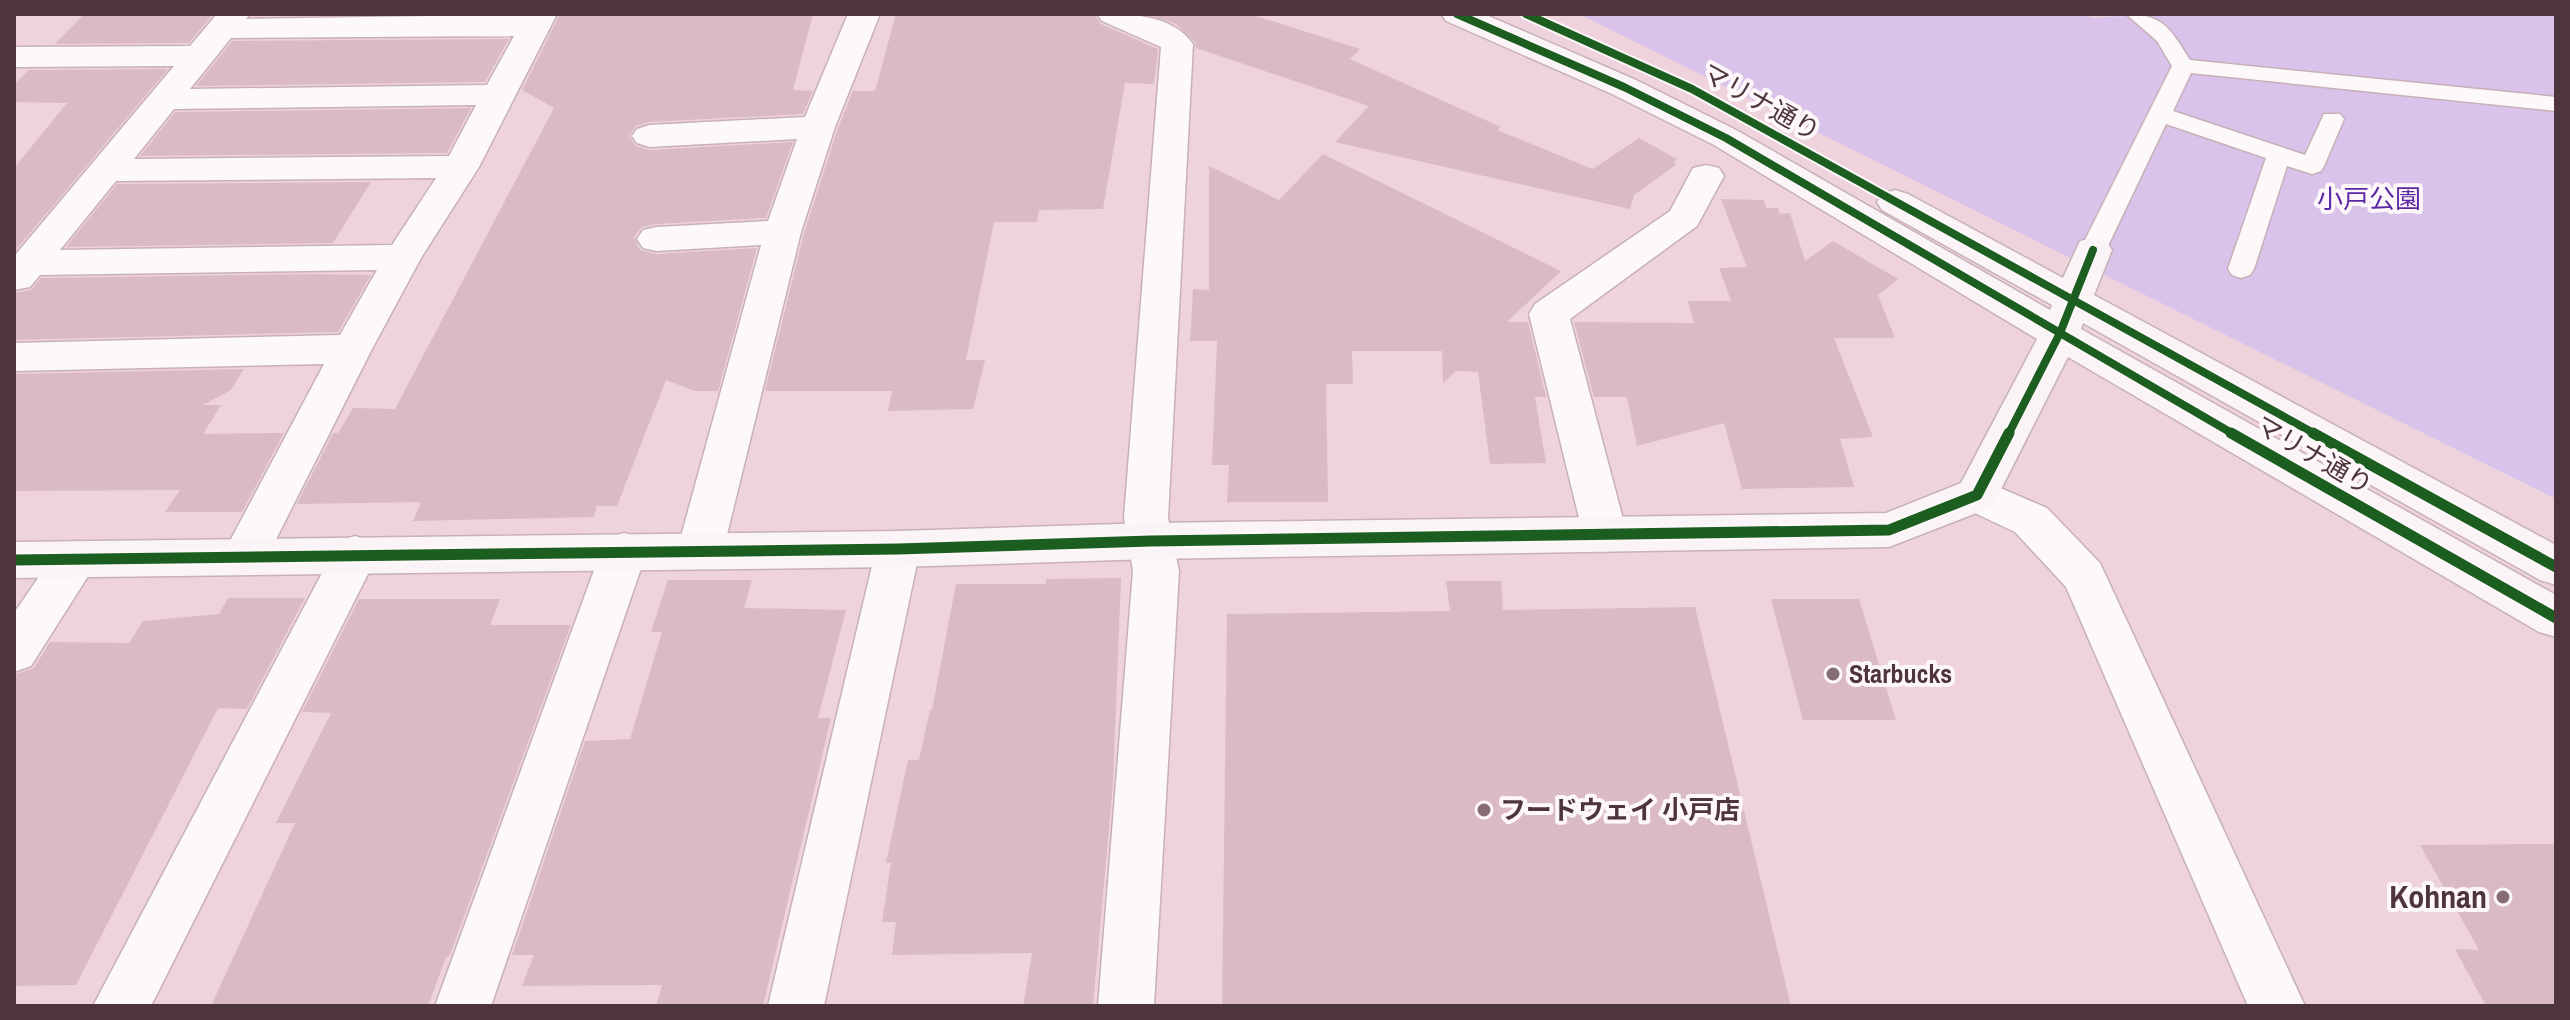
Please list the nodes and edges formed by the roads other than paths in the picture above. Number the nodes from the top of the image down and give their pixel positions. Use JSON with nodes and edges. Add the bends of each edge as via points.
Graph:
{"nodes":[{"id":1,"x":864,"y":14,"type":"edge"},
{"id":2,"x":1113,"y":14,"type":"edge"},
{"id":3,"x":1457,"y":14,"type":"edge"},
{"id":4,"x":1526,"y":14,"type":"edge"},
{"id":5,"x":2137,"y":14,"type":"edge"},
{"id":6,"x":538,"y":20,"type":"edge"},
{"id":7,"x":228,"y":22,"type":"edge"},
{"id":8,"x":198,"y":56,"type":"junction"},
{"id":9,"x":14,"y":57,"type":"edge"},
{"id":10,"x":2183,"y":66,"type":"junction"},
{"id":11,"x":497,"y":95,"type":"junction"},
{"id":12,"x":166,"y":99,"type":"junction"},
{"id":13,"x":2556,"y":104,"type":"edge"},
{"id":14,"x":2159,"y":114,"type":"junction"},
{"id":15,"x":2332,"y":119,"type":"dead end"},
{"id":16,"x":818,"y":127,"type":"junction"},
{"id":17,"x":649,"y":136,"type":"dead end"},
{"id":18,"x":2279,"y":155,"type":"junction"},
{"id":19,"x":461,"y":167,"type":"junction"},
{"id":20,"x":106,"y":170,"type":"junction"},
{"id":21,"x":1706,"y":176,"type":"dead end"},
{"id":22,"x":783,"y":232,"type":"junction"},
{"id":23,"x":656,"y":239,"type":"dead end"},
{"id":24,"x":2093,"y":250,"type":"joint"},
{"id":25,"x":403,"y":257,"type":"junction"},
{"id":26,"x":2241,"y":269,"type":"dead end"},
{"id":27,"x":21,"y":272,"type":"edge"},
{"id":28,"x":2067,"y":317,"type":"junction"},
{"id":29,"x":352,"y":349,"type":"junction"},
{"id":30,"x":14,"y":357,"type":"edge"},
{"id":31,"x":1977,"y":495,"type":"junction"},
{"id":32,"x":1605,"y":534,"type":"junction"},
{"id":33,"x":1151,"y":541,"type":"junction"},
{"id":34,"x":898,"y":549,"type":"junction"},
{"id":35,"x":624,"y":551,"type":"junction"},
{"id":36,"x":700,"y":551,"type":"junction"},
{"id":37,"x":355,"y":554,"type":"junction"},
{"id":38,"x":245,"y":556,"type":"junction"},
{"id":39,"x":76,"y":559,"type":"junction"},
{"id":40,"x":14,"y":560,"type":"edge"},
{"id":41,"x":2556,"y":567,"type":"edge"},
{"id":42,"x":2556,"y":618,"type":"edge"},
{"id":43,"x":14,"y":652,"type":"edge"},
{"id":44,"x":121,"y":1006,"type":"edge"},
{"id":45,"x":463,"y":1006,"type":"edge"},
{"id":46,"x":796,"y":1006,"type":"edge"},
{"id":47,"x":1126,"y":1006,"type":"edge"},
{"id":48,"x":2277,"y":1006,"type":"edge"}],
"edges":[{"from":1,"to":16,"type":"street"},
{"from":2,"to":33,"type":"street","via":[[1177,44],[1146,518]]},
{"from":3,"to":28,"type":"street","name":"マリナ通り","via":[[1624,87]]},
{"from":4,"to":28,"type":"street","name":"マリナ通り","via":[[1692,89]]},
{"from":5,"to":10,"type":"lane","via":[[2165,37]]},
{"from":6,"to":7,"type":"street"},
{"from":6,"to":11,"type":"street"},
{"from":7,"to":8,"type":"street"},
{"from":8,"to":9,"type":"street"},
{"from":8,"to":12,"type":"street"},
{"from":10,"to":13,"type":"lane"},
{"from":10,"to":14,"type":"lane"},
{"from":11,"to":12,"type":"street"},
{"from":11,"to":19,"type":"street"},
{"from":12,"to":20,"type":"street"},
{"from":14,"to":18,"type":"lane"},
{"from":14,"to":24,"type":"lane"},
{"from":15,"to":18,"type":"lane","via":[[2312,166]]},
{"from":16,"to":17,"type":"street"},
{"from":16,"to":22,"type":"street"},
{"from":18,"to":26,"type":"lane"},
{"from":19,"to":20,"type":"street"},
{"from":19,"to":25,"type":"street"},
{"from":20,"to":27,"type":"street"},
{"from":21,"to":32,"type":"street","via":[[1684,218],[1549,314]]},
{"from":22,"to":23,"type":"street"},
{"from":22,"to":36,"type":"street"},
{"from":24,"to":28,"type":"street"},
{"from":25,"to":27,"type":"street"},
{"from":25,"to":29,"type":"street"},
{"from":28,"to":31,"type":"street"},
{"from":28,"to":41,"type":"street","name":"マリナ通り"},
{"from":28,"to":42,"type":"street","name":"マリナ通り"},
{"from":29,"to":30,"type":"street"},
{"from":29,"to":38,"type":"street"},
{"from":31,"to":32,"type":"street","via":[[1889,530]]},
{"from":31,"to":48,"type":"street","via":[[2031,520],[2084,576]]},
{"from":32,"to":33,"type":"street"},
{"from":33,"to":34,"type":"street"},
{"from":33,"to":47,"type":"street","via":[[1156,571]]},
{"from":34,"to":36,"type":"street"},
{"from":34,"to":46,"type":"street"},
{"from":35,"to":36,"type":"street"},
{"from":35,"to":37,"type":"street"},
{"from":35,"to":45,"type":"street"},
{"from":37,"to":38,"type":"street"},
{"from":37,"to":44,"type":"street"},
{"from":38,"to":39,"type":"street"},
{"from":39,"to":40,"type":"street"},
{"from":39,"to":43,"type":"street"}]}
